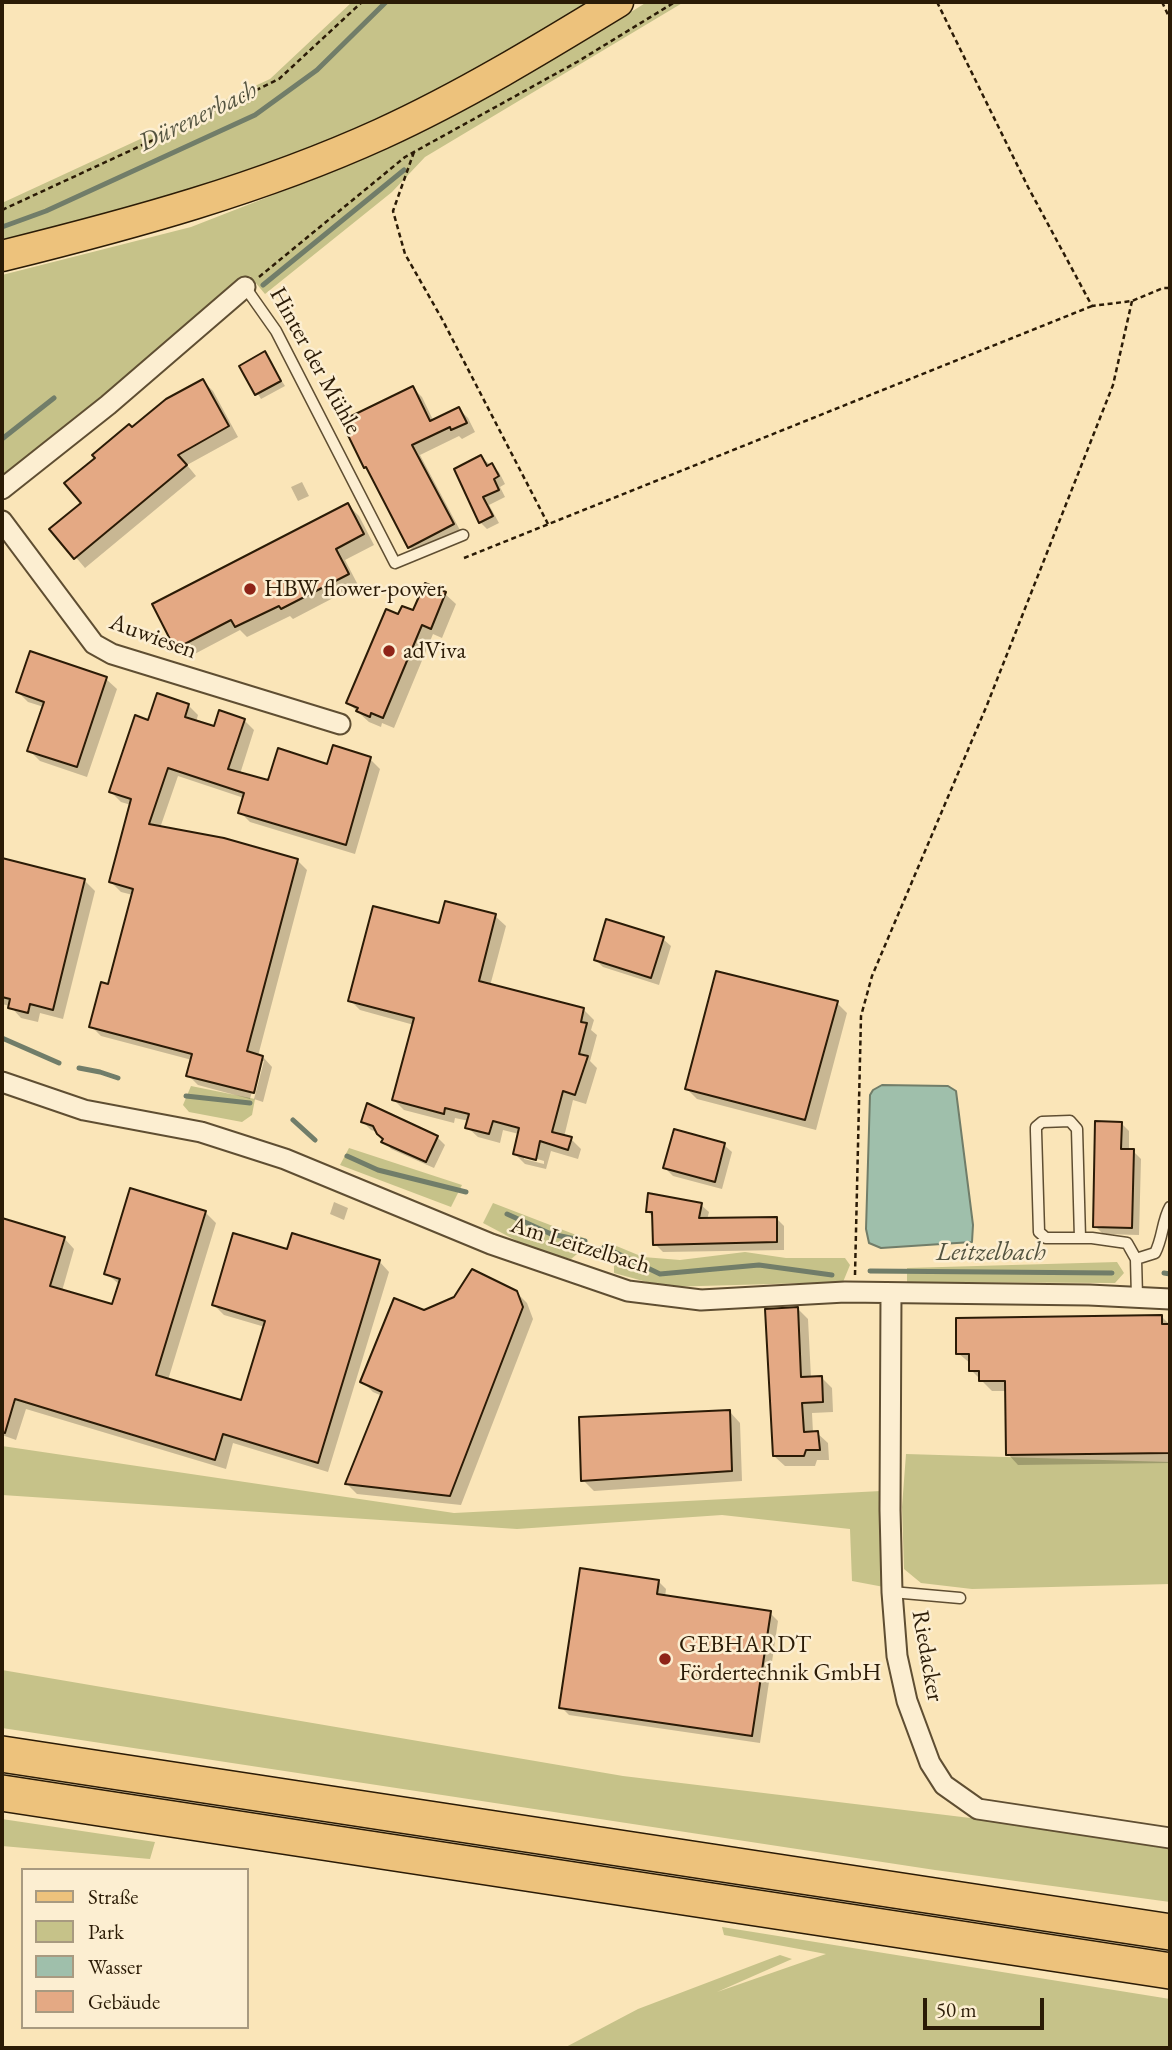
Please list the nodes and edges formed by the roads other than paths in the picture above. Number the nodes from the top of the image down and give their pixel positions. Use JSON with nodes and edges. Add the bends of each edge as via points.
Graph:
{"nodes":[{"id":1,"x":618,"y":2,"type":"edge"},
{"id":2,"x":2,"y":256,"type":"edge"},
{"id":3,"x":246,"y":287,"type":"joint"},
{"id":4,"x":2,"y":489,"type":"edge"},
{"id":5,"x":2,"y":521,"type":"edge"},
{"id":6,"x":463,"y":535,"type":"dead end"},
{"id":7,"x":340,"y":724,"type":"dead end"},
{"id":8,"x":2,"y":1082,"type":"edge"},
{"id":9,"x":1170,"y":1207,"type":"edge"},
{"id":10,"x":1080,"y":1238,"type":"junction"},
{"id":11,"x":1136,"y":1259,"type":"junction"},
{"id":12,"x":891,"y":1293,"type":"junction"},
{"id":13,"x":1137,"y":1297,"type":"junction"},
{"id":14,"x":1170,"y":1299,"type":"edge"},
{"id":15,"x":892,"y":1592,"type":"junction"},
{"id":16,"x":960,"y":1598,"type":"dead end"},
{"id":17,"x":2,"y":1754,"type":"edge"},
{"id":18,"x":2,"y":1793,"type":"edge"},
{"id":19,"x":1170,"y":1838,"type":"edge"},
{"id":20,"x":1170,"y":1932,"type":"edge"},
{"id":21,"x":1170,"y":1971,"type":"edge"}],
"edges":[{"from":1,"to":2,"type":"main road","via":[[455,99],[318,160],[226,194]]},
{"from":3,"to":4,"type":"street","name":"Hinter der Mühle"},
{"from":3,"to":6,"type":"lane","name":"Hinter der Mühle","via":[[276,331],[395,564]]},
{"from":5,"to":7,"type":"street","name":"Auwiesen","via":[[94,644],[112,654]]},
{"from":8,"to":12,"type":"street","name":"Am Leitzelbach","via":[[84,1110],[201,1132],[285,1159],[491,1244],[628,1291],[701,1300]]},
{"from":9,"to":11,"type":"lane","via":[[1155,1253]]},
{"from":10,"to":10,"type":"lane","via":[[1046,1238],[1039,1232],[1036,1127],[1042,1122],[1070,1121],[1077,1129]]},
{"from":10,"to":11,"type":"lane","via":[[1127,1243]]},
{"from":11,"to":13,"type":"lane"},
{"from":12,"to":13,"type":"street","name":"Am Leitzelbach"},
{"from":12,"to":15,"type":"street","name":"Riedacker"},
{"from":13,"to":14,"type":"street","name":"Am Leitzelbach"},
{"from":15,"to":16,"type":"lane"},
{"from":15,"to":19,"type":"street","name":"Riedacker","via":[[897,1656],[907,1701],[930,1763],[944,1785],[978,1810]]},
{"from":17,"to":20,"type":"highway"},
{"from":18,"to":21,"type":"highway"}]}
